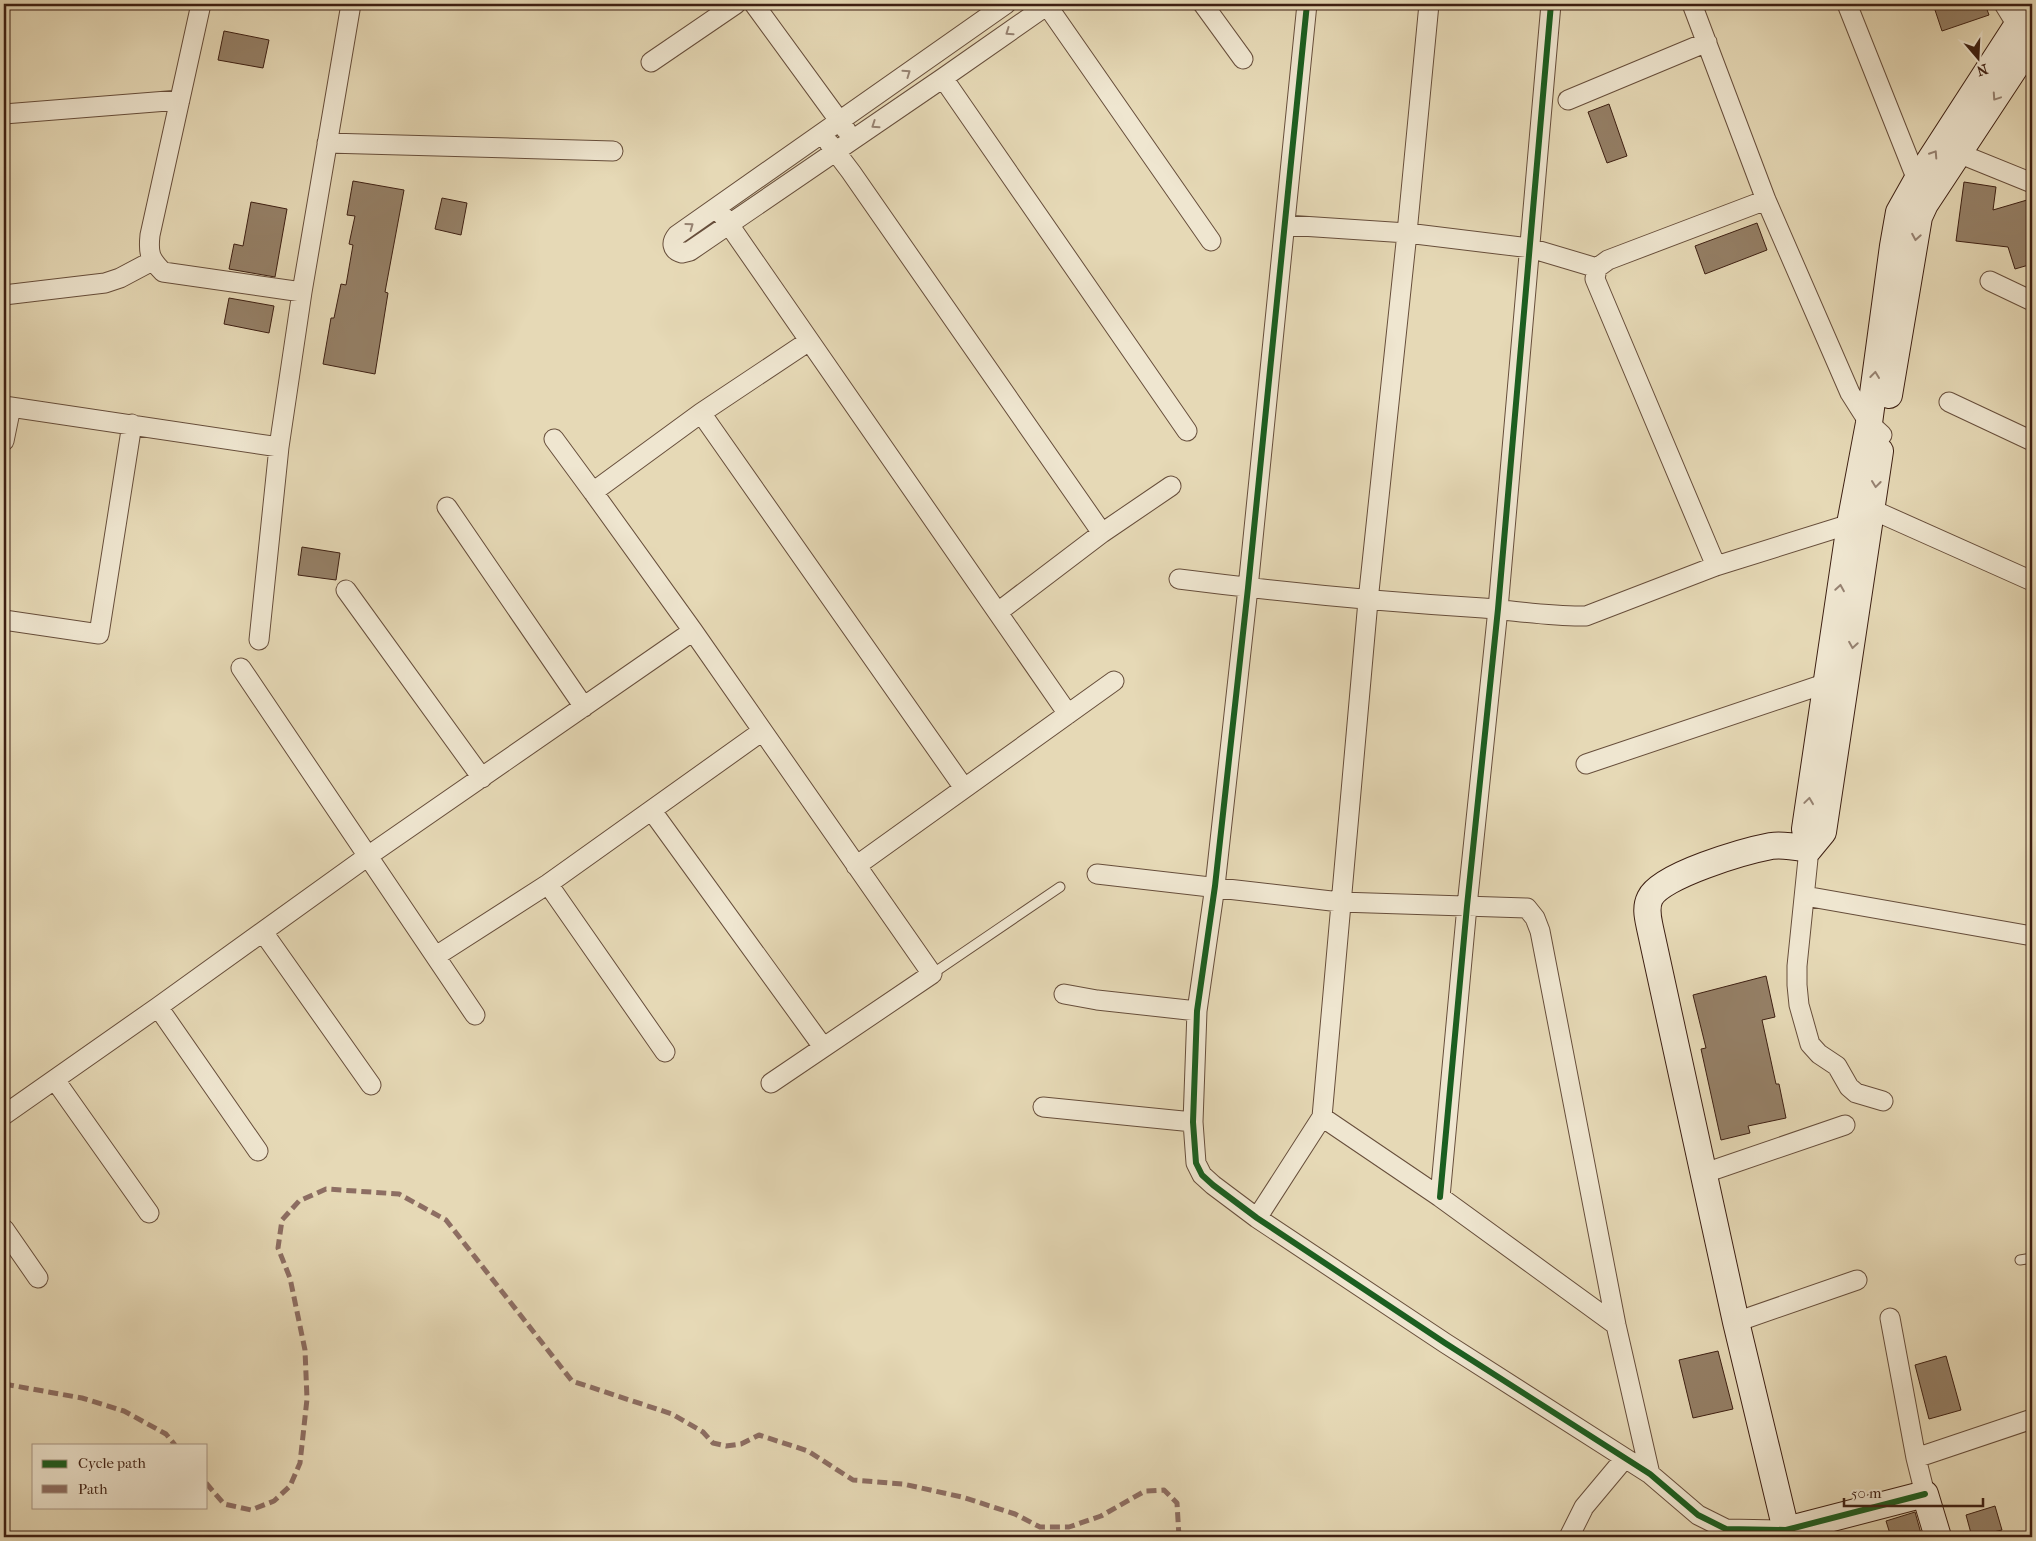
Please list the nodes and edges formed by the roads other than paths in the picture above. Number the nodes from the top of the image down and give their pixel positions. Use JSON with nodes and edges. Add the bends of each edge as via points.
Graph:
{"nodes":[{"id":1,"x":201,"y":4,"type":"edge"},
{"id":2,"x":351,"y":4,"type":"edge"},
{"id":3,"x":736,"y":4,"type":"edge"},
{"id":4,"x":754,"y":4,"type":"edge"},
{"id":5,"x":1006,"y":4,"type":"edge"},
{"id":6,"x":1047,"y":4,"type":"edge"},
{"id":7,"x":1203,"y":4,"type":"edge"},
{"id":8,"x":1307,"y":4,"type":"edge"},
{"id":9,"x":1429,"y":4,"type":"edge"},
{"id":10,"x":1551,"y":4,"type":"edge"},
{"id":11,"x":1692,"y":4,"type":"edge"},
{"id":12,"x":1847,"y":4,"type":"edge"},
{"id":13,"x":2031,"y":4,"type":"edge"},
{"id":14,"x":2023,"y":33,"type":"edge"},
{"id":15,"x":1707,"y":42,"type":"junction"},
{"id":16,"x":1242,"y":58,"type":"dead end"},
{"id":17,"x":651,"y":62,"type":"dead end"},
{"id":18,"x":944,"y":78,"type":"junction"},
{"id":19,"x":180,"y":100,"type":"junction"},
{"id":20,"x":1568,"y":100,"type":"dead end"},
{"id":21,"x":4,"y":114,"type":"edge"},
{"id":22,"x":838,"y":122,"type":"junction"},
{"id":23,"x":821,"y":134,"type":"junction"},
{"id":24,"x":854,"y":139,"type":"junction"},
{"id":25,"x":327,"y":143,"type":"junction"},
{"id":26,"x":613,"y":151,"type":"dead end"},
{"id":27,"x":837,"y":151,"type":"junction"},
{"id":28,"x":1958,"y":153,"type":"junction"},
{"id":29,"x":1917,"y":180,"type":"junction"},
{"id":30,"x":2032,"y":183,"type":"edge"},
{"id":31,"x":1766,"y":200,"type":"junction"},
{"id":32,"x":716,"y":206,"type":"junction"},
{"id":33,"x":730,"y":224,"type":"junction"},
{"id":34,"x":1286,"y":225,"type":"junction"},
{"id":35,"x":1407,"y":233,"type":"junction"},
{"id":36,"x":1211,"y":241,"type":"dead end"},
{"id":37,"x":1530,"y":248,"type":"junction"},
{"id":38,"x":152,"y":261,"type":"junction"},
{"id":39,"x":1597,"y":268,"type":"junction"},
{"id":40,"x":1990,"y":282,"type":"dead end"},
{"id":41,"x":302,"y":292,"type":"junction"},
{"id":42,"x":4,"y":296,"type":"edge"},
{"id":43,"x":2032,"y":301,"type":"edge"},
{"id":44,"x":809,"y":341,"type":"junction"},
{"id":45,"x":1949,"y":402,"type":"dead end"},
{"id":46,"x":7,"y":406,"type":"edge"},
{"id":47,"x":701,"y":413,"type":"junction"},
{"id":48,"x":132,"y":424,"type":"junction"},
{"id":49,"x":1876,"y":429,"type":"junction"},
{"id":50,"x":1187,"y":431,"type":"dead end"},
{"id":51,"x":554,"y":439,"type":"dead end"},
{"id":52,"x":4,"y":440,"type":"edge"},
{"id":53,"x":2032,"y":441,"type":"edge"},
{"id":54,"x":279,"y":448,"type":"junction"},
{"id":55,"x":1171,"y":486,"type":"dead end"},
{"id":56,"x":593,"y":492,"type":"junction"},
{"id":57,"x":447,"y":507,"type":"dead end"},
{"id":58,"x":1873,"y":510,"type":"junction"},
{"id":59,"x":1850,"y":524,"type":"junction"},
{"id":60,"x":1102,"y":533,"type":"junction"},
{"id":61,"x":1716,"y":566,"type":"junction"},
{"id":62,"x":1180,"y":579,"type":"dead end"},
{"id":63,"x":2032,"y":581,"type":"edge"},
{"id":64,"x":1248,"y":588,"type":"junction"},
{"id":65,"x":346,"y":590,"type":"dead end"},
{"id":66,"x":1368,"y":601,"type":"junction"},
{"id":67,"x":1498,"y":609,"type":"junction"},
{"id":68,"x":998,"y":612,"type":"junction"},
{"id":69,"x":4,"y":620,"type":"edge"},
{"id":70,"x":692,"y":631,"type":"junction"},
{"id":71,"x":259,"y":640,"type":"dead end"},
{"id":72,"x":241,"y":668,"type":"dead end"},
{"id":73,"x":1114,"y":681,"type":"dead end"},
{"id":74,"x":1826,"y":684,"type":"junction"},
{"id":75,"x":584,"y":707,"type":"junction"},
{"id":76,"x":1068,"y":714,"type":"junction"},
{"id":77,"x":761,"y":732,"type":"junction"},
{"id":78,"x":1586,"y":764,"type":"dead end"},
{"id":79,"x":482,"y":778,"type":"junction"},
{"id":80,"x":964,"y":788,"type":"junction"},
{"id":81,"x":652,"y":810,"type":"junction"},
{"id":82,"x":1809,"y":848,"type":"junction"},
{"id":83,"x":368,"y":856,"type":"junction"},
{"id":84,"x":856,"y":866,"type":"junction"},
{"id":85,"x":1097,"y":874,"type":"dead end"},
{"id":86,"x":548,"y":884,"type":"junction"},
{"id":87,"x":1214,"y":886,"type":"junction"},
{"id":88,"x":1060,"y":887,"type":"dead end"},
{"id":89,"x":1804,"y":896,"type":"junction"},
{"id":90,"x":1340,"y":902,"type":"junction"},
{"id":91,"x":1467,"y":906,"type":"junction"},
{"id":92,"x":263,"y":932,"type":"junction"},
{"id":93,"x":2032,"y":936,"type":"edge"},
{"id":94,"x":436,"y":956,"type":"junction"},
{"id":95,"x":932,"y":974,"type":"junction"},
{"id":96,"x":1064,"y":994,"type":"dead end"},
{"id":97,"x":158,"y":1008,"type":"junction"},
{"id":98,"x":1198,"y":1011,"type":"junction"},
{"id":99,"x":475,"y":1015,"type":"dead end"},
{"id":100,"x":823,"y":1047,"type":"junction"},
{"id":101,"x":665,"y":1052,"type":"dead end"},
{"id":102,"x":55,"y":1080,"type":"junction"},
{"id":103,"x":771,"y":1083,"type":"dead end"},
{"id":104,"x":371,"y":1085,"type":"dead end"},
{"id":105,"x":1883,"y":1101,"type":"dead end"},
{"id":106,"x":1043,"y":1108,"type":"dead end"},
{"id":107,"x":4,"y":1115,"type":"edge"},
{"id":108,"x":1322,"y":1117,"type":"junction"},
{"id":109,"x":1193,"y":1122,"type":"junction"},
{"id":110,"x":1845,"y":1125,"type":"dead end"},
{"id":111,"x":258,"y":1151,"type":"dead end"},
{"id":112,"x":1702,"y":1174,"type":"junction"},
{"id":113,"x":1440,"y":1197,"type":"junction"},
{"id":114,"x":149,"y":1213,"type":"dead end"},
{"id":115,"x":1257,"y":1218,"type":"junction"},
{"id":116,"x":4,"y":1229,"type":"edge"},
{"id":117,"x":2032,"y":1258,"type":"edge"},
{"id":118,"x":2020,"y":1260,"type":"dead end"},
{"id":119,"x":38,"y":1278,"type":"dead end"},
{"id":120,"x":1857,"y":1280,"type":"dead end"},
{"id":121,"x":1890,"y":1318,"type":"dead end"},
{"id":122,"x":1736,"y":1322,"type":"junction"},
{"id":123,"x":1616,"y":1325,"type":"junction"},
{"id":124,"x":2032,"y":1419,"type":"edge"},
{"id":125,"x":1625,"y":1458,"type":"junction"},
{"id":126,"x":1916,"y":1458,"type":"junction"},
{"id":127,"x":1650,"y":1474,"type":"junction"},
{"id":128,"x":1925,"y":1494,"type":"junction"},
{"id":129,"x":1786,"y":1530,"type":"junction"},
{"id":130,"x":1569,"y":1537,"type":"edge"},
{"id":131,"x":1938,"y":1537,"type":"edge"}],
"edges":[{"from":1,"to":19,"type":"street"},
{"from":2,"to":25,"type":"street"},
{"from":3,"to":17,"type":"street"},
{"from":4,"to":22,"type":"street"},
{"from":22,"to":5,"type":"street","one_way":true},
{"from":6,"to":18,"type":"street","one_way":true},
{"from":6,"to":36,"type":"street"},
{"from":7,"to":16,"type":"street"},
{"from":8,"to":34,"type":"street"},
{"from":9,"to":35,"type":"street"},
{"from":10,"to":37,"type":"street"},
{"from":11,"to":15,"type":"street"},
{"from":12,"to":29,"type":"street"},
{"from":13,"to":14,"type":"street"},
{"from":14,"to":28,"type":"street","one_way":true},
{"from":29,"to":14,"type":"street","one_way":true},
{"from":15,"to":20,"type":"street"},
{"from":15,"to":31,"type":"street"},
{"from":18,"to":24,"type":"street","one_way":true},
{"from":18,"to":50,"type":"street"},
{"from":19,"to":21,"type":"street"},
{"from":19,"to":38,"type":"street","via":[[150,236]]},
{"from":22,"to":23,"type":"street"},
{"from":22,"to":24,"type":"street"},
{"from":23,"to":27,"type":"street"},
{"from":23,"to":32,"type":"street"},
{"from":24,"to":27,"type":"street"},
{"from":25,"to":26,"type":"street"},
{"from":25,"to":41,"type":"street"},
{"from":27,"to":33,"type":"street"},
{"from":27,"to":60,"type":"street"},
{"from":28,"to":30,"type":"street"},
{"from":28,"to":49,"type":"street","one_way":true,"via":[[1919,217]]},
{"from":49,"to":29,"type":"street","one_way":true,"via":[[1894,237],[1900,212]]},
{"from":31,"to":39,"type":"street","via":[[1608,260]]},
{"from":31,"to":49,"type":"street","via":[[1850,393]]},
{"from":32,"to":33,"type":"street"},
{"from":33,"to":32,"type":"street","one_way":true,"via":[[690,251],[682,253],[674,249],[672,244],[677,235]]},
{"from":33,"to":44,"type":"street"},
{"from":34,"to":35,"type":"street"},
{"from":34,"to":64,"type":"street"},
{"from":35,"to":37,"type":"street"},
{"from":35,"to":66,"type":"street"},
{"from":37,"to":39,"type":"street"},
{"from":37,"to":67,"type":"street"},
{"from":38,"to":41,"type":"street","via":[[163,272]]},
{"from":38,"to":42,"type":"street","via":[[105,283]]},
{"from":39,"to":61,"type":"street","via":[[1595,279]]},
{"from":40,"to":43,"type":"street"},
{"from":41,"to":54,"type":"street"},
{"from":44,"to":47,"type":"street"},
{"from":44,"to":68,"type":"street"},
{"from":45,"to":53,"type":"street"},
{"from":46,"to":48,"type":"street"},
{"from":46,"to":52,"type":"street"},
{"from":47,"to":56,"type":"street"},
{"from":47,"to":80,"type":"street"},
{"from":48,"to":54,"type":"street"},
{"from":48,"to":69,"type":"street","via":[[99,634]]},
{"from":49,"to":58,"type":"street","one_way":true},
{"from":49,"to":59,"type":"street"},
{"from":51,"to":56,"type":"street"},
{"from":54,"to":71,"type":"street"},
{"from":55,"to":60,"type":"street"},
{"from":56,"to":70,"type":"street"},
{"from":57,"to":75,"type":"street"},
{"from":58,"to":63,"type":"street"},
{"from":58,"to":82,"type":"street","one_way":true,"via":[[1823,832]]},
{"from":59,"to":61,"type":"street"},
{"from":74,"to":59,"type":"street","one_way":true},
{"from":60,"to":68,"type":"street"},
{"from":61,"to":67,"type":"street","via":[[1586,616]]},
{"from":62,"to":64,"type":"street"},
{"from":64,"to":66,"type":"street"},
{"from":64,"to":87,"type":"street"},
{"from":65,"to":79,"type":"street"},
{"from":66,"to":67,"type":"street"},
{"from":66,"to":90,"type":"street"},
{"from":67,"to":91,"type":"street"},
{"from":68,"to":76,"type":"street"},
{"from":70,"to":75,"type":"street"},
{"from":70,"to":77,"type":"street"},
{"from":72,"to":83,"type":"street"},
{"from":73,"to":76,"type":"street"},
{"from":74,"to":78,"type":"street"},
{"from":82,"to":74,"type":"street","one_way":true,"via":[[1805,830]]},
{"from":75,"to":79,"type":"street"},
{"from":76,"to":80,"type":"street"},
{"from":77,"to":81,"type":"street"},
{"from":77,"to":84,"type":"street"},
{"from":79,"to":83,"type":"street"},
{"from":80,"to":84,"type":"street"},
{"from":81,"to":86,"type":"street"},
{"from":81,"to":100,"type":"street"},
{"from":82,"to":89,"type":"street"},
{"from":82,"to":112,"type":"street","via":[[1772,846],[1714,862],[1670,880],[1650,899],[1650,928]]},
{"from":83,"to":92,"type":"street"},
{"from":83,"to":94,"type":"street"},
{"from":84,"to":95,"type":"street"},
{"from":85,"to":87,"type":"street"},
{"from":86,"to":94,"type":"street"},
{"from":86,"to":101,"type":"street"},
{"from":87,"to":90,"type":"street"},
{"from":87,"to":98,"type":"street"},
{"from":88,"to":95,"type":"lane"},
{"from":89,"to":93,"type":"street"},
{"from":89,"to":105,"type":"street","via":[[1797,985],[1803,1024],[1810,1044],[1837,1066],[1856,1093]]},
{"from":90,"to":91,"type":"street"},
{"from":90,"to":108,"type":"street"},
{"from":91,"to":113,"type":"street"},
{"from":91,"to":123,"type":"street","via":[[1527,908],[1540,931]]},
{"from":92,"to":97,"type":"street"},
{"from":92,"to":104,"type":"street"},
{"from":94,"to":99,"type":"street"},
{"from":95,"to":100,"type":"street"},
{"from":96,"to":98,"type":"street"},
{"from":97,"to":102,"type":"street"},
{"from":97,"to":111,"type":"street"},
{"from":98,"to":109,"type":"street"},
{"from":100,"to":103,"type":"street"},
{"from":102,"to":107,"type":"street"},
{"from":102,"to":114,"type":"street"},
{"from":106,"to":109,"type":"street"},
{"from":108,"to":113,"type":"street"},
{"from":108,"to":115,"type":"street"},
{"from":109,"to":115,"type":"street","via":[[1196,1162],[1202,1175]]},
{"from":110,"to":112,"type":"street"},
{"from":112,"to":122,"type":"street"},
{"from":113,"to":123,"type":"street"},
{"from":115,"to":125,"type":"street"},
{"from":116,"to":119,"type":"street"},
{"from":117,"to":118,"type":"lane"},
{"from":120,"to":122,"type":"street"},
{"from":121,"to":126,"type":"street"},
{"from":122,"to":129,"type":"street"},
{"from":123,"to":127,"type":"street"},
{"from":124,"to":126,"type":"street"},
{"from":125,"to":127,"type":"street"},
{"from":125,"to":130,"type":"street","via":[[1584,1508]]},
{"from":126,"to":128,"type":"street"},
{"from":127,"to":129,"type":"street","via":[[1698,1515],[1726,1529]]},
{"from":128,"to":129,"type":"street"},
{"from":128,"to":131,"type":"street"}]}
